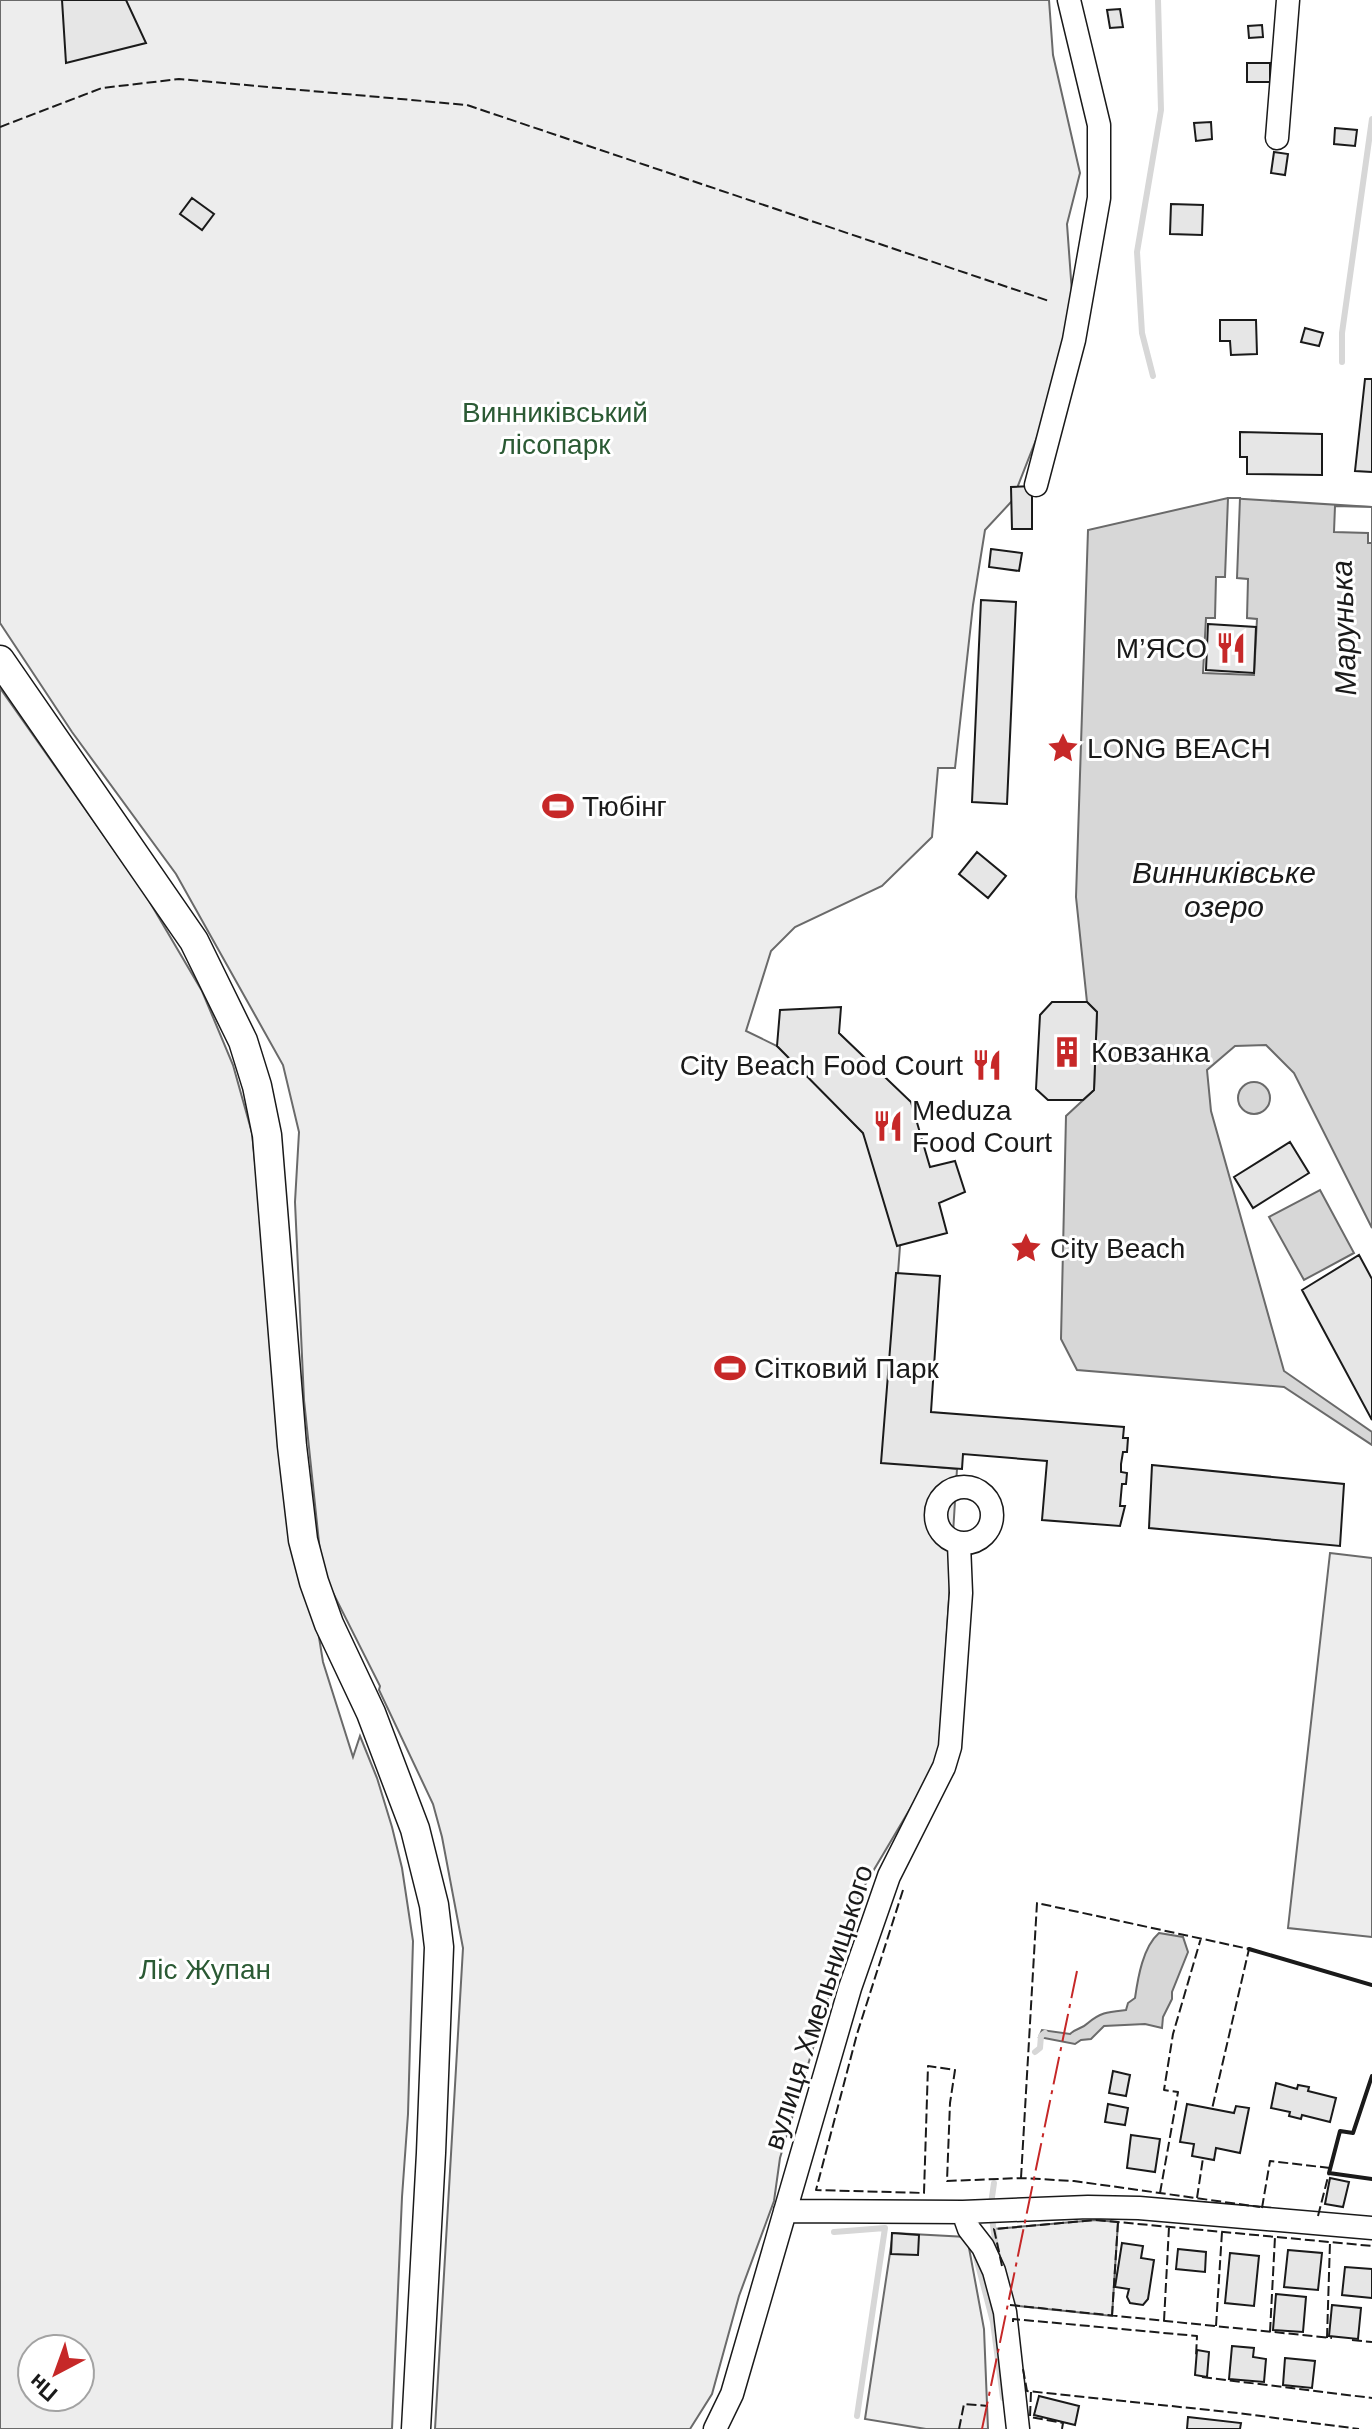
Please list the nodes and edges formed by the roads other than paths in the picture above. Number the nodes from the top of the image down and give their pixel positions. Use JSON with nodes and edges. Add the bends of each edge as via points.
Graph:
{"nodes":[{"id":1,"x":1069,"y":0,"type":"edge"},
{"id":2,"x":1288,"y":0,"type":"edge"},
{"id":3,"x":1277,"y":138,"type":"dead end"},
{"id":4,"x":1036,"y":485,"type":"dead end"},
{"id":5,"x":0,"y":660,"type":"edge"},
{"id":6,"x":959,"y":1544,"type":"dead end"},
{"id":7,"x":785,"y":2211,"type":"junction"},
{"id":8,"x":963,"y":2212,"type":"junction"},
{"id":9,"x":1372,"y":2228,"type":"edge"},
{"id":10,"x":416,"y":2429,"type":"edge"},
{"id":11,"x":715,"y":2429,"type":"edge"},
{"id":12,"x":1018,"y":2429,"type":"edge"}],
"edges":[{"from":1,"to":4,"type":"street","via":[[1099,125],[1099,198],[1074,340]]},
{"from":2,"to":3,"type":"street"},
{"from":5,"to":10,"type":"main road","via":[[194,941],[243,1041],[257,1086],[267,1135],[303,1540],[329,1624],[371,1713],[415,1829],[439,1947]]},
{"from":6,"to":7,"type":"street","name":"вулиця Хмельницького","via":[[961,1593],[950,1747],[889,1876],[850,1988]]},
{"from":7,"to":8,"type":"street"},
{"from":7,"to":11,"type":"street","name":"вулиця Хмельницького","via":[[732,2394]]},
{"from":8,"to":9,"type":"street","via":[[1139,2208]]},
{"from":8,"to":12,"type":"street","via":[[994,2271],[1005,2312]]}]}
